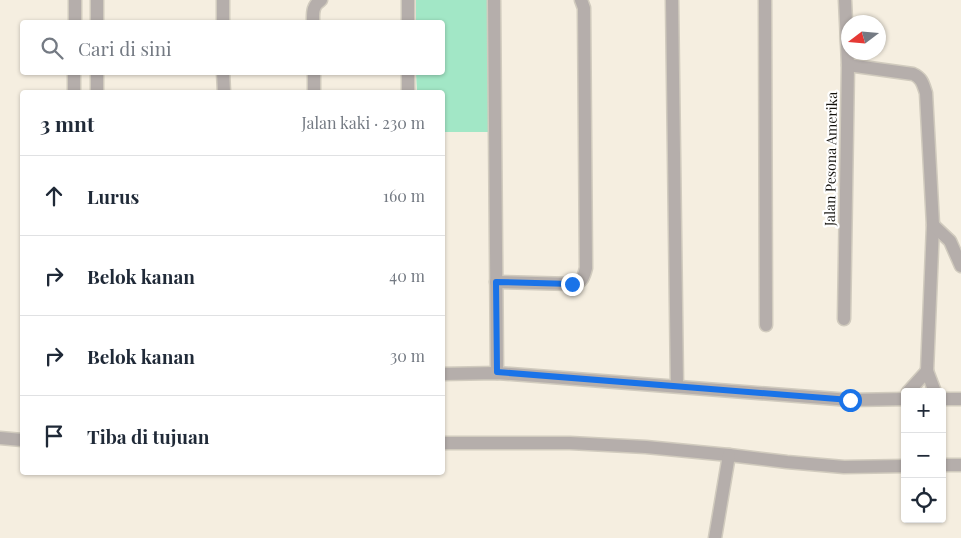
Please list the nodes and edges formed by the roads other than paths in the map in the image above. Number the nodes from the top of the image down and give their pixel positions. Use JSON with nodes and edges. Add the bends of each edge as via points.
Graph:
{"nodes":[{"id":1,"x":75,"y":0,"type":"edge"},
{"id":2,"x":97,"y":0,"type":"edge"},
{"id":3,"x":223,"y":0,"type":"edge"},
{"id":4,"x":321,"y":0,"type":"edge"},
{"id":5,"x":408,"y":0,"type":"edge"},
{"id":6,"x":494,"y":0,"type":"edge"},
{"id":7,"x":581,"y":0,"type":"edge"},
{"id":8,"x":672,"y":0,"type":"edge"},
{"id":9,"x":765,"y":0,"type":"edge"},
{"id":10,"x":845,"y":0,"type":"edge"},
{"id":11,"x":75,"y":20,"type":"edge"},
{"id":12,"x":97,"y":20,"type":"edge"},
{"id":13,"x":223,"y":20,"type":"edge"},
{"id":14,"x":313,"y":20,"type":"edge"},
{"id":15,"x":408,"y":20,"type":"edge"},
{"id":16,"x":848,"y":65,"type":"junction"},
{"id":17,"x":74,"y":75,"type":"edge"},
{"id":18,"x":97,"y":75,"type":"edge"},
{"id":19,"x":224,"y":75,"type":"edge"},
{"id":20,"x":314,"y":75,"type":"edge"},
{"id":21,"x":408,"y":75,"type":"edge"},
{"id":22,"x":74,"y":90,"type":"edge"},
{"id":23,"x":98,"y":90,"type":"edge"},
{"id":24,"x":224,"y":90,"type":"edge"},
{"id":25,"x":314,"y":90,"type":"edge"},
{"id":26,"x":408,"y":90,"type":"edge"},
{"id":27,"x":934,"y":225,"type":"junction"},
{"id":28,"x":961,"y":266,"type":"edge"},
{"id":29,"x":496,"y":282,"type":"junction"},
{"id":30,"x":844,"y":318,"type":"dead end"},
{"id":31,"x":766,"y":325,"type":"dead end"},
{"id":32,"x":927,"y":371,"type":"junction"},
{"id":33,"x":497,"y":372,"type":"junction"},
{"id":34,"x":445,"y":374,"type":"edge"},
{"id":35,"x":676,"y":386,"type":"junction"},
{"id":36,"x":911,"y":388,"type":"edge"},
{"id":37,"x":934,"y":388,"type":"edge"},
{"id":38,"x":901,"y":396,"type":"edge"},
{"id":39,"x":946,"y":399,"type":"edge"},
{"id":40,"x":961,"y":399,"type":"edge"},
{"id":41,"x":0,"y":438,"type":"edge"},
{"id":42,"x":20,"y":440,"type":"edge"},
{"id":43,"x":445,"y":443,"type":"edge"},
{"id":44,"x":729,"y":455,"type":"junction"},
{"id":45,"x":946,"y":465,"type":"edge"},
{"id":46,"x":961,"y":465,"type":"edge"},
{"id":47,"x":901,"y":466,"type":"edge"},
{"id":48,"x":715,"y":538,"type":"edge"}],
"edges":[{"from":1,"to":11,"type":"street"},
{"from":2,"to":12,"type":"street"},
{"from":3,"to":13,"type":"street"},
{"from":4,"to":14,"type":"street","via":[[313,10]]},
{"from":5,"to":15,"type":"street"},
{"from":6,"to":29,"type":"street"},
{"from":7,"to":29,"type":"street","via":[[584,8],[584,275],[572,284]]},
{"from":8,"to":35,"type":"street"},
{"from":9,"to":31,"type":"street"},
{"from":10,"to":16,"type":"street","name":"Jalan Pesona Amerika"},
{"from":16,"to":27,"type":"street","via":[[913,74],[922,81],[926,93]]},
{"from":16,"to":30,"type":"street","name":"Jalan Pesona Amerika"},
{"from":17,"to":22,"type":"street"},
{"from":18,"to":23,"type":"street"},
{"from":19,"to":24,"type":"street"},
{"from":20,"to":25,"type":"street"},
{"from":21,"to":26,"type":"street"},
{"from":27,"to":28,"type":"street","via":[[950,241]]},
{"from":27,"to":32,"type":"street"},
{"from":29,"to":33,"type":"street"},
{"from":32,"to":36,"type":"street"},
{"from":32,"to":37,"type":"street"},
{"from":33,"to":34,"type":"street"},
{"from":33,"to":35,"type":"street"},
{"from":35,"to":38,"type":"street","via":[[850,400]]},
{"from":39,"to":40,"type":"street"},
{"from":41,"to":42,"type":"street"},
{"from":43,"to":44,"type":"street","via":[[570,443]]},
{"from":44,"to":47,"type":"street","via":[[844,467]]},
{"from":44,"to":48,"type":"street"},
{"from":45,"to":46,"type":"street"}]}
